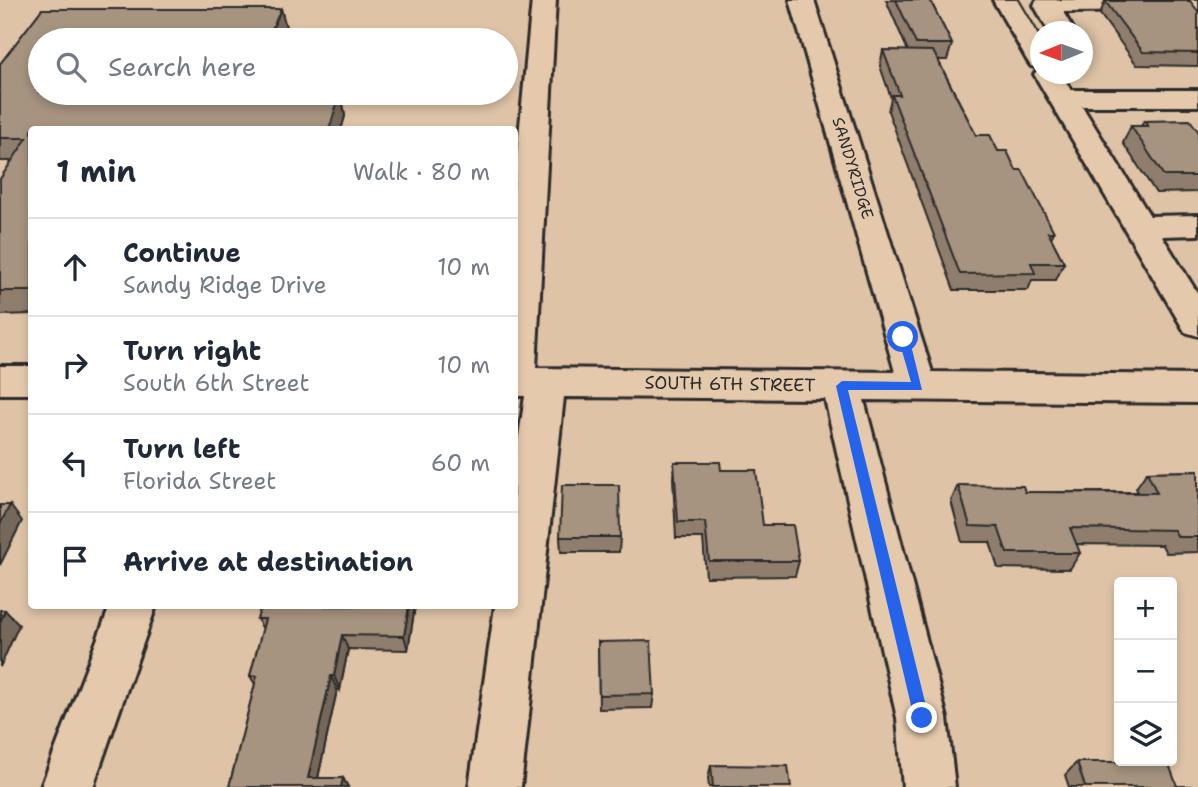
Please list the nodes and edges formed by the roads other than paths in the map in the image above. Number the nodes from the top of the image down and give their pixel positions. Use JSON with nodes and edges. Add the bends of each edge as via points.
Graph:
{"nodes":[{"id":1,"x":544,"y":0,"type":"edge"},
{"id":2,"x":802,"y":0,"type":"edge"},
{"id":3,"x":1005,"y":0,"type":"edge"},
{"id":4,"x":1198,"y":4,"type":"edge"},
{"id":5,"x":1055,"y":21,"type":"edge"},
{"id":6,"x":1030,"y":42,"type":"edge"},
{"id":7,"x":1092,"y":84,"type":"edge"},
{"id":8,"x":1056,"y":86,"type":"edge"},
{"id":9,"x":1100,"y":98,"type":"junction"},
{"id":10,"x":1198,"y":98,"type":"edge"},
{"id":11,"x":1198,"y":225,"type":"edge"},
{"id":12,"x":1140,"y":226,"type":"junction"},
{"id":13,"x":1198,"y":323,"type":"edge"},
{"id":14,"x":0,"y":380,"type":"edge"},
{"id":15,"x":28,"y":380,"type":"edge"},
{"id":16,"x":525,"y":382,"type":"edge"},
{"id":17,"x":842,"y":386,"type":"junction"},
{"id":18,"x":918,"y":387,"type":"junction"},
{"id":19,"x":1198,"y":389,"type":"edge"},
{"id":20,"x":518,"y":476,"type":"edge"},
{"id":21,"x":133,"y":609,"type":"edge"},
{"id":22,"x":508,"y":609,"type":"edge"},
{"id":23,"x":67,"y":787,"type":"edge"},
{"id":24,"x":495,"y":787,"type":"edge"},
{"id":25,"x":929,"y":787,"type":"edge"}],
"edges":[{"from":1,"to":16,"type":"street"},
{"from":2,"to":18,"type":"street","name":"SANDYRIDGE"},
{"from":3,"to":6,"type":"street"},
{"from":4,"to":5,"type":"street","via":[[1046,5]]},
{"from":7,"to":9,"type":"street"},
{"from":8,"to":9,"type":"street"},
{"from":8,"to":12,"type":"street"},
{"from":9,"to":10,"type":"street"},
{"from":11,"to":12,"type":"street"},
{"from":12,"to":13,"type":"street"},
{"from":14,"to":15,"type":"street"},
{"from":16,"to":17,"type":"street","name":"SOUTH 6TH STREET"},
{"from":16,"to":20,"type":"street"},
{"from":17,"to":18,"type":"street","name":"SOUTH 6TH STREET"},
{"from":17,"to":25,"type":"street","via":[[922,718]]},
{"from":18,"to":19,"type":"street","name":"SOUTH 6TH STREET"},
{"from":21,"to":23,"type":"street"},
{"from":22,"to":24,"type":"street"}]}
